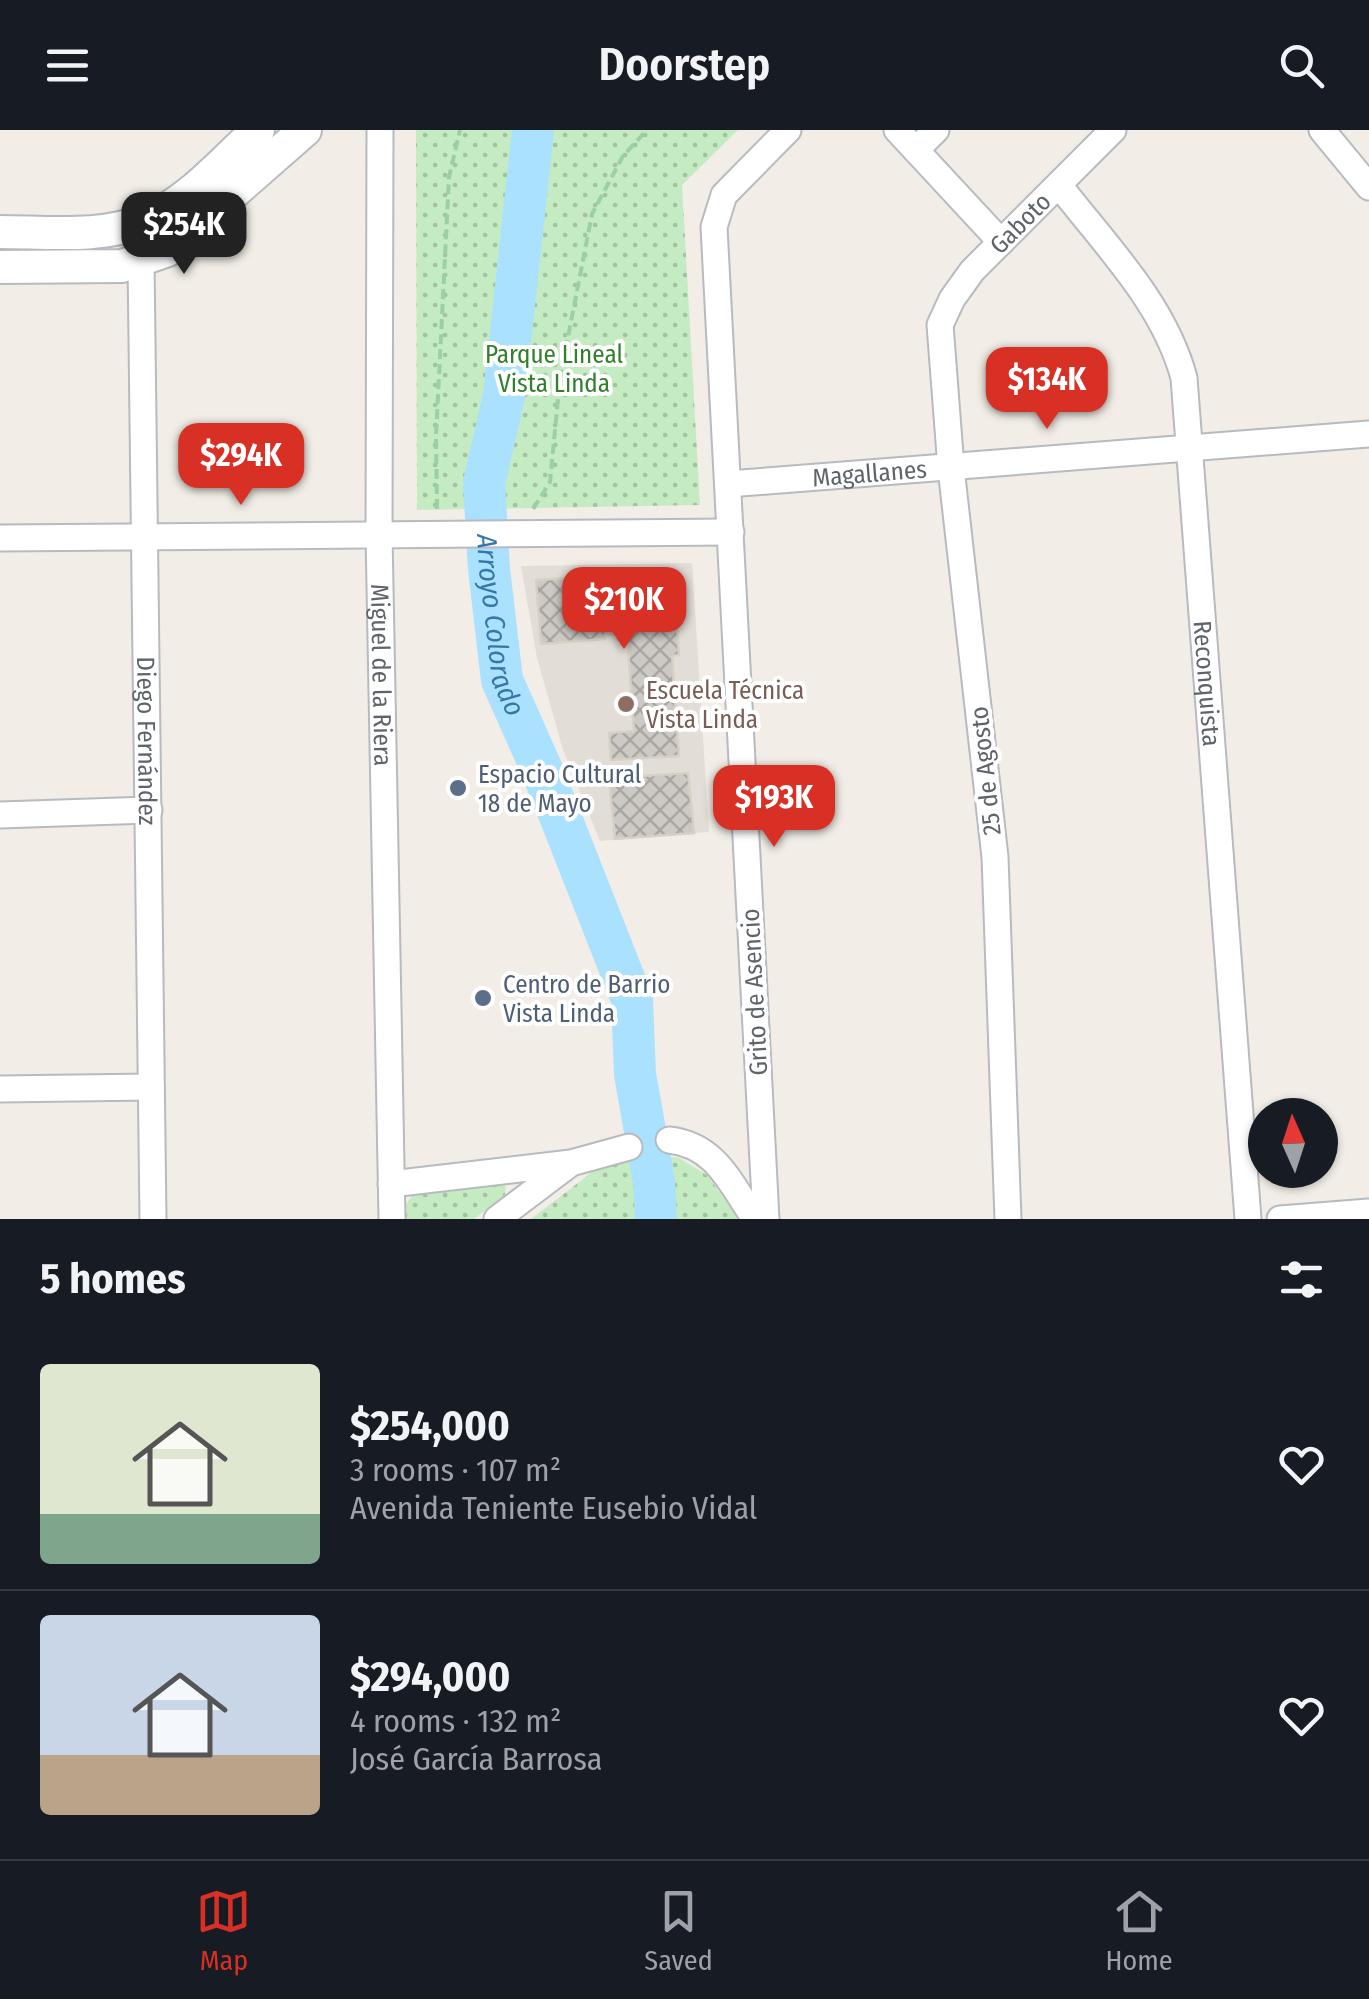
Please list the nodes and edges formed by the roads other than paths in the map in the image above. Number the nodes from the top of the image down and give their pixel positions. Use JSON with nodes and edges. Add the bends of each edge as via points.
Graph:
{"nodes":[{"id":1,"x":258,"y":130,"type":"edge"},
{"id":2,"x":305,"y":130,"type":"edge"},
{"id":3,"x":380,"y":130,"type":"edge"},
{"id":4,"x":788,"y":130,"type":"edge"},
{"id":5,"x":898,"y":130,"type":"edge"},
{"id":6,"x":936,"y":130,"type":"edge"},
{"id":7,"x":1114,"y":130,"type":"edge"},
{"id":8,"x":1322,"y":130,"type":"edge"},
{"id":9,"x":916,"y":150,"type":"junction"},
{"id":10,"x":1058,"y":185,"type":"junction"},
{"id":11,"x":1369,"y":187,"type":"edge"},
{"id":12,"x":0,"y":232,"type":"edge"},
{"id":13,"x":1001,"y":242,"type":"junction"},
{"id":14,"x":141,"y":261,"type":"junction"},
{"id":15,"x":0,"y":267,"type":"edge"},
{"id":16,"x":940,"y":325,"type":"joint"},
{"id":17,"x":1369,"y":434,"type":"edge"},
{"id":18,"x":1188,"y":449,"type":"junction"},
{"id":19,"x":950,"y":468,"type":"junction"},
{"id":20,"x":728,"y":484,"type":"junction"},
{"id":21,"x":730,"y":532,"type":"junction"},
{"id":22,"x":380,"y":534,"type":"junction"},
{"id":23,"x":145,"y":537,"type":"junction"},
{"id":24,"x":0,"y":538,"type":"edge"},
{"id":25,"x":149,"y":810,"type":"junction"},
{"id":26,"x":0,"y":815,"type":"edge"},
{"id":27,"x":151,"y":1087,"type":"junction"},
{"id":28,"x":0,"y":1088,"type":"edge"},
{"id":29,"x":669,"y":1140,"type":"dead end"},
{"id":30,"x":629,"y":1147,"type":"dead end"},
{"id":31,"x":571,"y":1163,"type":"junction"},
{"id":32,"x":391,"y":1184,"type":"junction"},
{"id":33,"x":1369,"y":1212,"type":"edge"},
{"id":34,"x":154,"y":1219,"type":"edge"},
{"id":35,"x":392,"y":1219,"type":"edge"},
{"id":36,"x":497,"y":1219,"type":"edge"},
{"id":37,"x":755,"y":1219,"type":"edge"},
{"id":38,"x":766,"y":1219,"type":"edge"},
{"id":39,"x":1008,"y":1219,"type":"edge"},
{"id":40,"x":1248,"y":1219,"type":"edge"},
{"id":41,"x":1280,"y":1219,"type":"edge"}],
"edges":[{"from":1,"to":12,"type":"street","via":[[149,219],[120,228]]},
{"from":2,"to":14,"type":"street","via":[[168,250]]},
{"from":3,"to":22,"type":"street","name":"Miguel de la Riera"},
{"from":4,"to":20,"type":"street","name":"Grito de Asencio","via":[[724,195],[714,227]]},
{"from":5,"to":9,"type":"street"},
{"from":6,"to":9,"type":"street"},
{"from":7,"to":10,"type":"street","name":"Gaboto"},
{"from":8,"to":11,"type":"street"},
{"from":9,"to":13,"type":"street"},
{"from":10,"to":13,"type":"street","name":"Gaboto"},
{"from":10,"to":18,"type":"street","name":"Reconquista","via":[[1176,345]]},
{"from":13,"to":16,"type":"street","name":"Gaboto","via":[[972,271]]},
{"from":14,"to":15,"type":"street"},
{"from":14,"to":23,"type":"street","name":"Diego Fernández"},
{"from":16,"to":19,"type":"street","name":"25 de Agosto"},
{"from":17,"to":18,"type":"street","name":"Magallanes"},
{"from":18,"to":19,"type":"street","name":"Magallanes"},
{"from":18,"to":40,"type":"street","name":"Reconquista"},
{"from":19,"to":20,"type":"street","name":"Magallanes"},
{"from":19,"to":39,"type":"street","name":"25 de Agosto","via":[[995,857]]},
{"from":20,"to":21,"type":"street","name":"Grito de Asencio"},
{"from":21,"to":22,"type":"street"},
{"from":21,"to":38,"type":"street","name":"Grito de Asencio"},
{"from":22,"to":23,"type":"street"},
{"from":22,"to":32,"type":"street","name":"Miguel de la Riera"},
{"from":23,"to":24,"type":"street"},
{"from":23,"to":25,"type":"street","name":"Diego Fernández"},
{"from":25,"to":26,"type":"street"},
{"from":25,"to":27,"type":"street","name":"Diego Fernández"},
{"from":27,"to":28,"type":"street"},
{"from":27,"to":34,"type":"street","name":"Diego Fernández"},
{"from":29,"to":37,"type":"street","via":[[708,1152]]},
{"from":30,"to":31,"type":"street"},
{"from":31,"to":32,"type":"street"},
{"from":31,"to":36,"type":"street"},
{"from":32,"to":35,"type":"street","name":"Miguel de la Riera"},
{"from":33,"to":41,"type":"street"}]}
